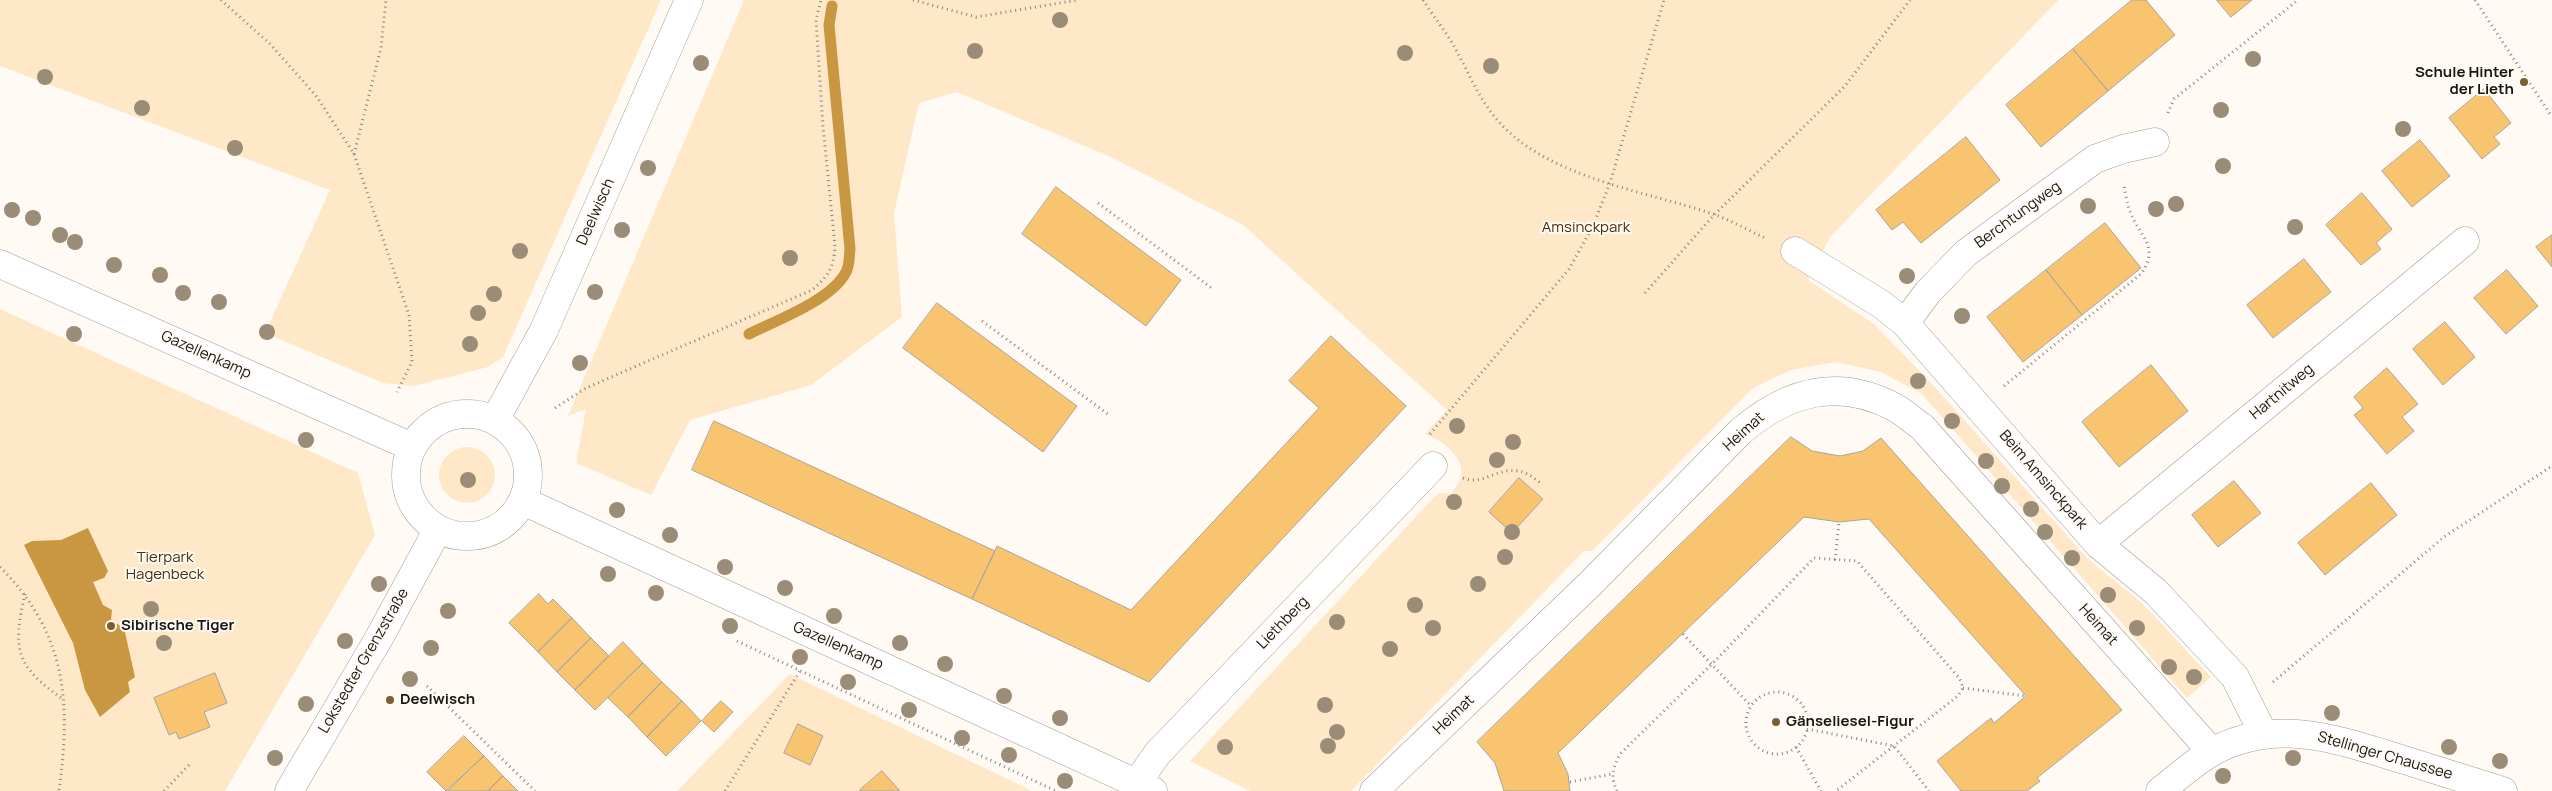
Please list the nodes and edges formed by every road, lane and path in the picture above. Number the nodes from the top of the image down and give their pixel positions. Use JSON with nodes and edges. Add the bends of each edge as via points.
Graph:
{"nodes":[{"id":1,"x":221,"y":0,"type":"edge"},
{"id":2,"x":386,"y":0,"type":"edge"},
{"id":3,"x":688,"y":0,"type":"edge"},
{"id":4,"x":821,"y":0,"type":"edge"},
{"id":5,"x":913,"y":0,"type":"edge"},
{"id":6,"x":1078,"y":0,"type":"edge"},
{"id":7,"x":1423,"y":0,"type":"edge"},
{"id":8,"x":1664,"y":0,"type":"edge"},
{"id":9,"x":1910,"y":0,"type":"edge"},
{"id":10,"x":2298,"y":0,"type":"edge"},
{"id":11,"x":2475,"y":0,"type":"edge"},
{"id":12,"x":2552,"y":117,"type":"edge"},
{"id":13,"x":2155,"y":142,"type":"joint"},
{"id":14,"x":2122,"y":149,"type":"junction"},
{"id":15,"x":354,"y":154,"type":"junction"},
{"id":16,"x":1610,"y":183,"type":"junction"},
{"id":17,"x":1098,"y":203,"type":"dead end"},
{"id":18,"x":1714,"y":215,"type":"junction"},
{"id":19,"x":2465,"y":240,"type":"dead end"},
{"id":20,"x":1795,"y":251,"type":"joint"},
{"id":21,"x":0,"y":264,"type":"edge"},
{"id":22,"x":1213,"y":289,"type":"dead end"},
{"id":23,"x":1645,"y":293,"type":"dead end"},
{"id":24,"x":982,"y":321,"type":"dead end"},
{"id":25,"x":1905,"y":323,"type":"junction"},
{"id":26,"x":396,"y":392,"type":"dead end"},
{"id":27,"x":1978,"y":407,"type":"junction"},
{"id":28,"x":555,"y":408,"type":"dead end"},
{"id":29,"x":1109,"y":415,"type":"dead end"},
{"id":30,"x":495,"y":420,"type":"junction"},
{"id":31,"x":412,"y":447,"type":"junction"},
{"id":32,"x":1433,"y":466,"type":"junction"},
{"id":33,"x":2552,"y":466,"type":"edge"},
{"id":34,"x":1542,"y":484,"type":"dead end"},
{"id":35,"x":523,"y":501,"type":"junction"},
{"id":36,"x":1839,"y":522,"type":"dead end"},
{"id":37,"x":438,"y":529,"type":"junction"},
{"id":38,"x":2098,"y":544,"type":"junction"},
{"id":39,"x":1835,"y":560,"type":"junction"},
{"id":40,"x":0,"y":567,"type":"edge"},
{"id":41,"x":25,"y":594,"type":"junction"},
{"id":42,"x":1683,"y":634,"type":"dead end"},
{"id":43,"x":737,"y":641,"type":"dead end"},
{"id":44,"x":1712,"y":663,"type":"junction"},
{"id":45,"x":800,"y":672,"type":"junction"},
{"id":46,"x":2269,"y":685,"type":"dead end"},
{"id":47,"x":427,"y":686,"type":"dead end"},
{"id":48,"x":1963,"y":688,"type":"junction"},
{"id":49,"x":2026,"y":696,"type":"dead end"},
{"id":50,"x":64,"y":700,"type":"junction"},
{"id":51,"x":1751,"y":706,"type":"junction"},
{"id":52,"x":1808,"y":729,"type":"junction"},
{"id":53,"x":2264,"y":735,"type":"junction"},
{"id":54,"x":1796,"y":746,"type":"junction"},
{"id":55,"x":1894,"y":746,"type":"junction"},
{"id":56,"x":2212,"y":752,"type":"junction"},
{"id":57,"x":189,"y":765,"type":"dead end"},
{"id":58,"x":1612,"y":774,"type":"junction"},
{"id":59,"x":1570,"y":782,"type":"dead end"},
{"id":60,"x":1145,"y":787,"type":"edge"},
{"id":61,"x":59,"y":791,"type":"edge"},
{"id":62,"x":164,"y":791,"type":"edge"},
{"id":63,"x":288,"y":791,"type":"edge"},
{"id":64,"x":535,"y":791,"type":"edge"},
{"id":65,"x":725,"y":791,"type":"edge"},
{"id":66,"x":1056,"y":791,"type":"edge"},
{"id":67,"x":1374,"y":791,"type":"edge"},
{"id":68,"x":1617,"y":791,"type":"edge"},
{"id":69,"x":1821,"y":791,"type":"edge"},
{"id":70,"x":1836,"y":791,"type":"edge"},
{"id":71,"x":1929,"y":791,"type":"edge"},
{"id":72,"x":2160,"y":791,"type":"edge"},
{"id":73,"x":2503,"y":791,"type":"edge"}],
"edges":[{"from":1,"to":15,"type":"path","via":[[270,44],[317,97]]},
{"from":2,"to":15,"type":"path","via":[[381,48]]},
{"from":3,"to":30,"type":"street","name":"Deelwisch","via":[[544,330]]},
{"from":4,"to":28,"type":"path","via":[[816,20],[835,246],[834,262],[826,279],[812,290],[586,388]]},
{"from":5,"to":6,"type":"path","via":[[976,17]]},
{"from":7,"to":16,"type":"path","via":[[1451,42],[1482,102],[1501,124],[1524,144],[1552,161]]},
{"from":8,"to":16,"type":"path"},
{"from":9,"to":18,"type":"path","via":[[1845,86]]},
{"from":10,"to":13,"type":"path","via":[[2174,99]]},
{"from":11,"to":12,"type":"path"},
{"from":13,"to":14,"type":"street","name":"Berchtungweg"},
{"from":14,"to":25,"type":"street","name":"Berchtungweg","via":[[2095,159],[1966,253],[1928,292]]},
{"from":14,"to":27,"type":"path","via":[[2124,191],[2131,214],[2147,242],[2148,264],[2141,274]]},
{"from":15,"to":26,"type":"path","via":[[409,315],[412,362]]},
{"from":16,"to":18,"type":"path"},
{"from":16,"to":32,"type":"path","via":[[1592,228],[1569,269],[1428,436]]},
{"from":17,"to":22,"type":"path"},
{"from":18,"to":20,"type":"path"},
{"from":18,"to":23,"type":"path"},
{"from":19,"to":38,"type":"street","name":"Hartnitweg"},
{"from":20,"to":25,"type":"street","name":"Beim Amsinckpark","via":[[1881,304]]},
{"from":21,"to":31,"type":"street","name":"Gazellenkamp"},
{"from":24,"to":29,"type":"path"},
{"from":25,"to":27,"type":"street","name":"Beim Amsinckpark"},
{"from":27,"to":38,"type":"street","name":"Beim Amsinckpark"},
{"from":30,"to":31,"type":"street","via":[[472,414],[448,417],[427,428]]},
{"from":30,"to":35,"type":"street","via":[[513,435],[525,455],[529,478]]},
{"from":31,"to":37,"type":"street","via":[[406,478],[409,493],[425,520]]},
{"from":32,"to":34,"type":"path","via":[[1479,481],[1511,470],[1519,471]]},
{"from":32,"to":60,"type":"street","name":"Liethberg","via":[[1157,754]]},
{"from":33,"to":46,"type":"path","via":[[2444,536]]},
{"from":35,"to":37,"type":"street","via":[[508,521],[486,533],[462,536]]},
{"from":35,"to":60,"type":"street","name":"Gazellenkamp"},
{"from":36,"to":39,"type":"path"},
{"from":37,"to":63,"type":"street","name":"Lokstedter Grenzstraße","via":[[379,638]]},
{"from":38,"to":53,"type":"street","name":"Beim Amsinckpark","via":[[2156,592],[2235,676]]},
{"from":39,"to":44,"type":"path","via":[[1814,558]]},
{"from":39,"to":48,"type":"path","via":[[1857,561],[1960,679]]},
{"from":40,"to":41,"type":"path"},
{"from":41,"to":50,"type":"path","via":[[39,616],[57,659]]},
{"from":41,"to":50,"type":"path","via":[[17,638],[21,655],[31,674]]},
{"from":42,"to":44,"type":"path"},
{"from":43,"to":45,"type":"path"},
{"from":44,"to":51,"type":"path"},
{"from":44,"to":58,"type":"path","via":[[1620,754]]},
{"from":45,"to":65,"type":"path"},
{"from":45,"to":66,"type":"path"},
{"from":47,"to":64,"type":"path"},
{"from":48,"to":49,"type":"path"},
{"from":48,"to":55,"type":"path","via":[[1958,696]]},
{"from":50,"to":61,"type":"path"},
{"from":51,"to":52,"type":"path","via":[[1768,693],[1788,694],[1804,708]]},
{"from":51,"to":54,"type":"path","via":[[1746,716],[1746,727],[1752,741],[1760,748],[1777,754]]},
{"from":52,"to":54,"type":"path"},
{"from":52,"to":55,"type":"path"},
{"from":53,"to":56,"type":"street","name":"Stellinger Chaussee"},
{"from":53,"to":73,"type":"street","name":"Stellinger Chaussee","via":[[2318,735]]},
{"from":54,"to":69,"type":"path"},
{"from":55,"to":70,"type":"path"},
{"from":55,"to":71,"type":"path"},
{"from":56,"to":67,"type":"street","name":"Heimat","via":[[1922,427],[1896,407],[1869,396],[1841,391],[1814,392],[1790,399],[1763,413],[1741,431],[1590,584]]},
{"from":56,"to":72,"type":"street","name":"Stellinger Chaussee"},
{"from":57,"to":62,"type":"path"},
{"from":58,"to":59,"type":"path"},
{"from":58,"to":68,"type":"path"}]}
